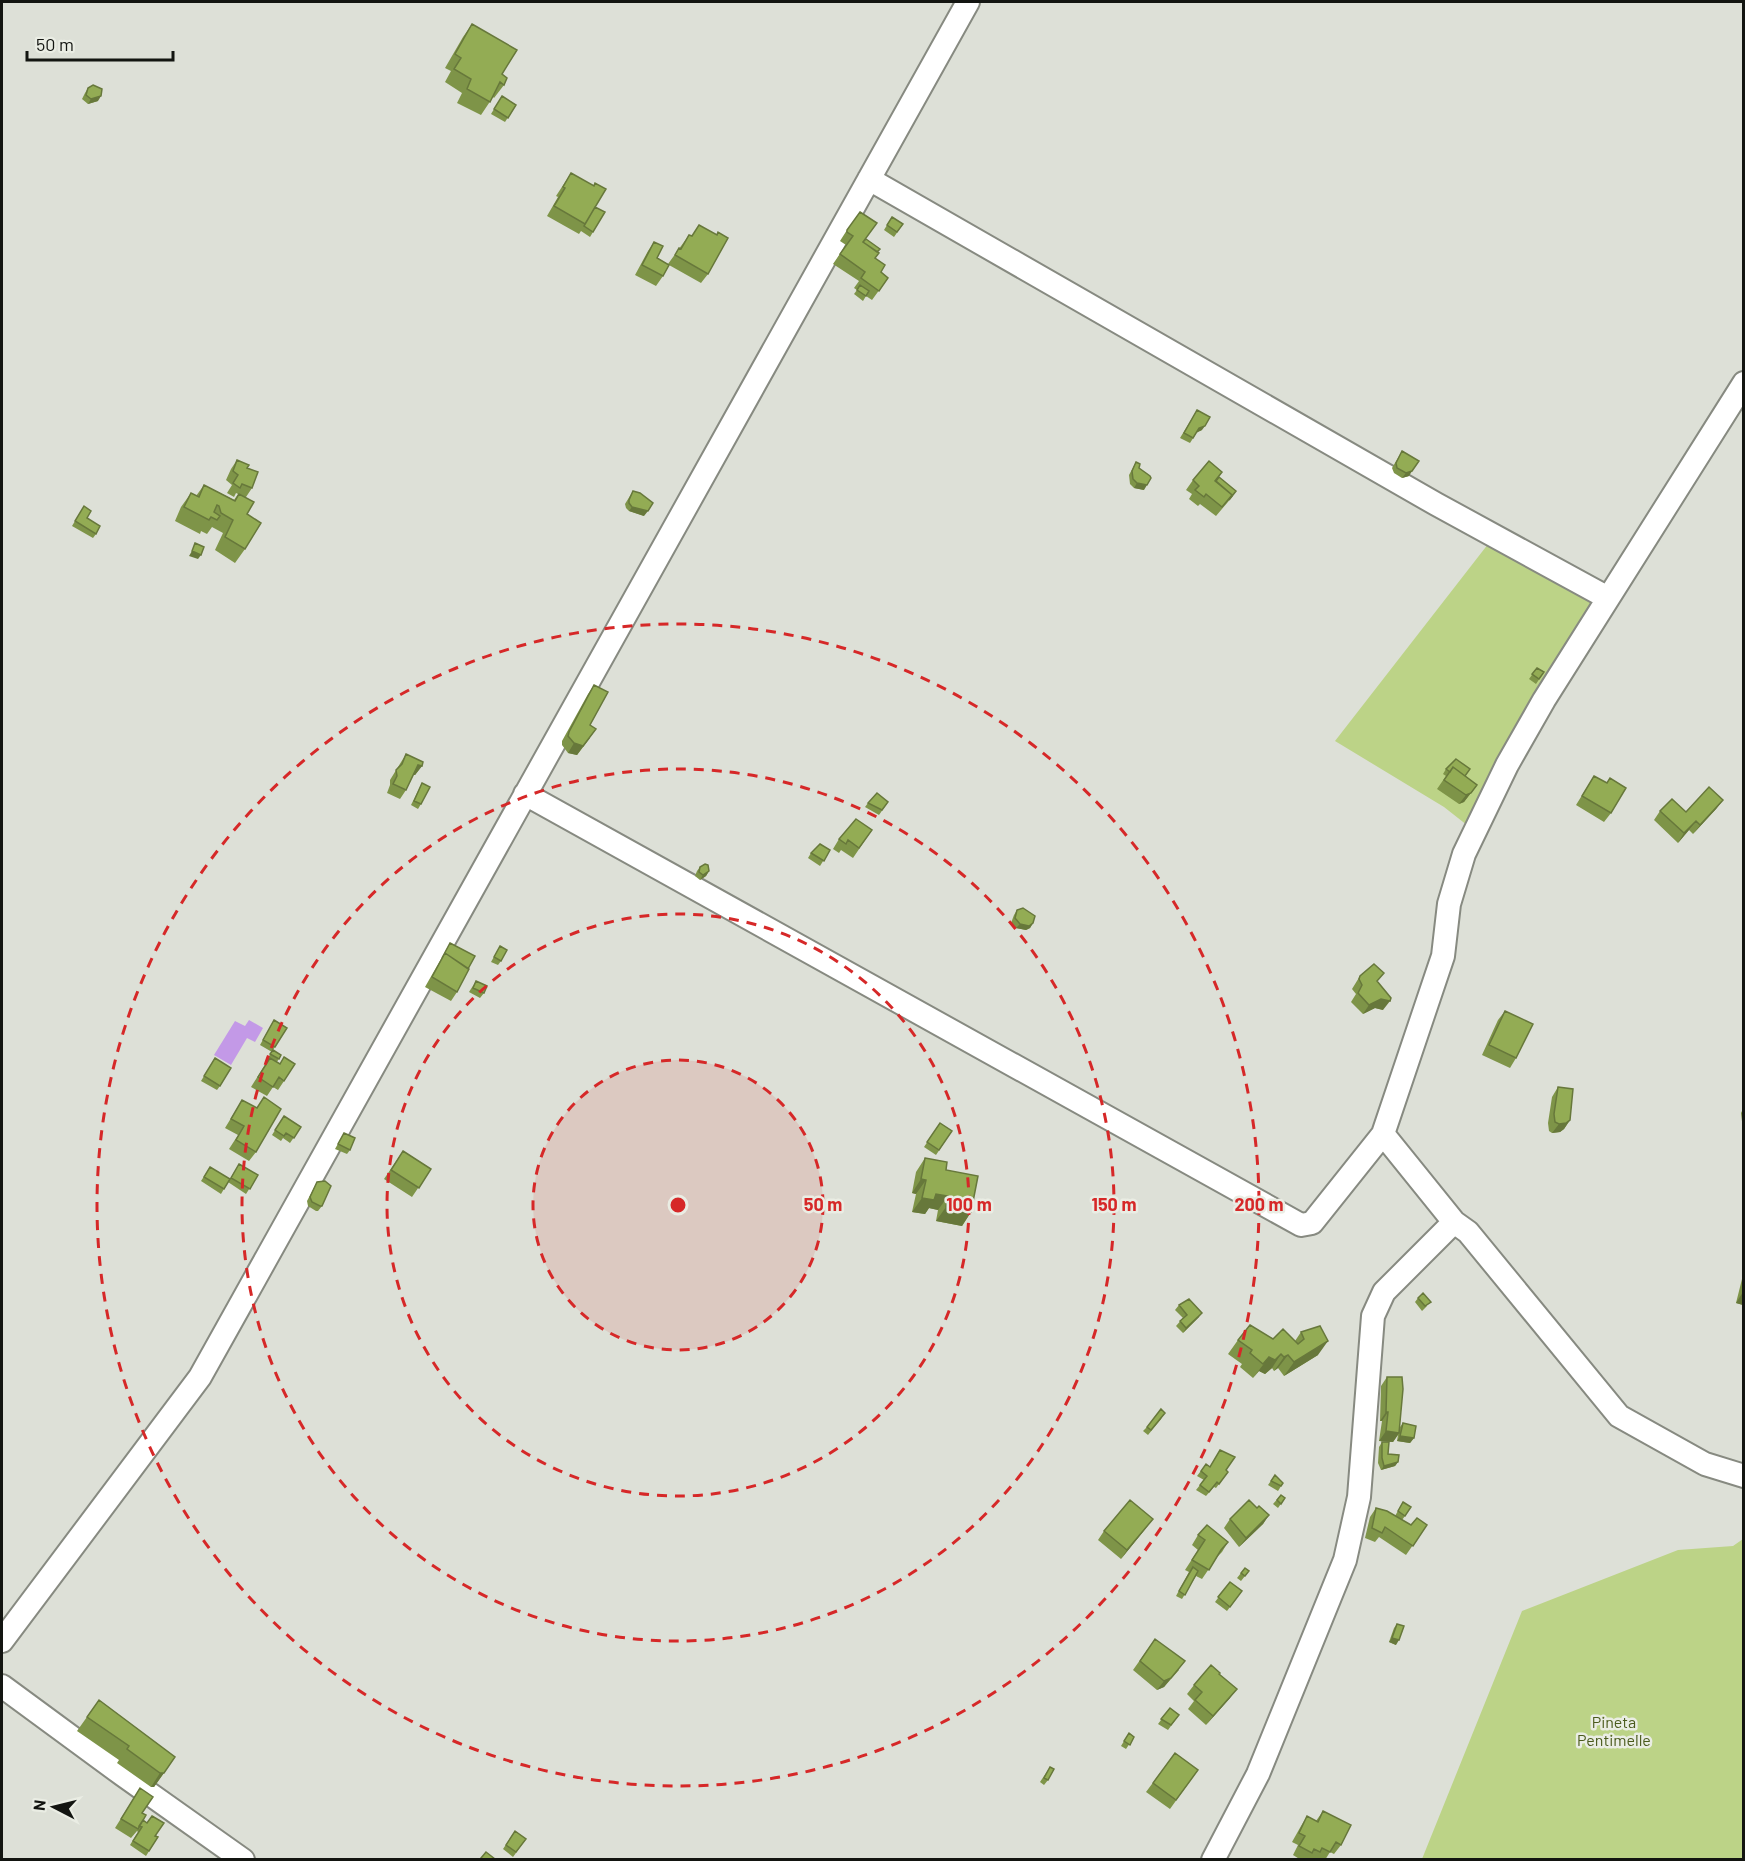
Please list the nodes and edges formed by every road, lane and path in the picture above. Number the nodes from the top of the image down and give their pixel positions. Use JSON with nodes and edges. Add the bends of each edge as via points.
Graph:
{"nodes":[{"id":1,"x":968,"y":2,"type":"edge"},
{"id":2,"x":869,"y":179,"type":"junction"},
{"id":3,"x":1743,"y":383,"type":"edge"},
{"id":4,"x":1608,"y":598,"type":"junction"},
{"id":5,"x":525,"y":794,"type":"junction"},
{"id":6,"x":1383,"y":1134,"type":"junction"},
{"id":7,"x":1454,"y":1221,"type":"junction"},
{"id":8,"x":1743,"y":1476,"type":"edge"},
{"id":9,"x":2,"y":1641,"type":"edge"},
{"id":10,"x":2,"y":1686,"type":"edge"},
{"id":11,"x":243,"y":1860,"type":"edge"},
{"id":12,"x":1213,"y":1860,"type":"edge"}],
"edges":[{"from":1,"to":2,"type":"street"},
{"from":2,"to":4,"type":"street","via":[[1436,504]]},
{"from":2,"to":5,"type":"street"},
{"from":3,"to":4,"type":"street"},
{"from":4,"to":6,"type":"street","via":[[1507,765],[1464,854],[1449,904],[1443,956]]},
{"from":5,"to":6,"type":"street","via":[[1301,1225],[1312,1223]]},
{"from":5,"to":9,"type":"street","via":[[200,1377]]},
{"from":6,"to":7,"type":"street"},
{"from":7,"to":8,"type":"street","via":[[1468,1232],[1619,1416],[1705,1464]]},
{"from":7,"to":12,"type":"street","via":[[1384,1292],[1373,1316],[1359,1497],[1345,1560],[1258,1774]]},
{"from":10,"to":11,"type":"street"}]}
